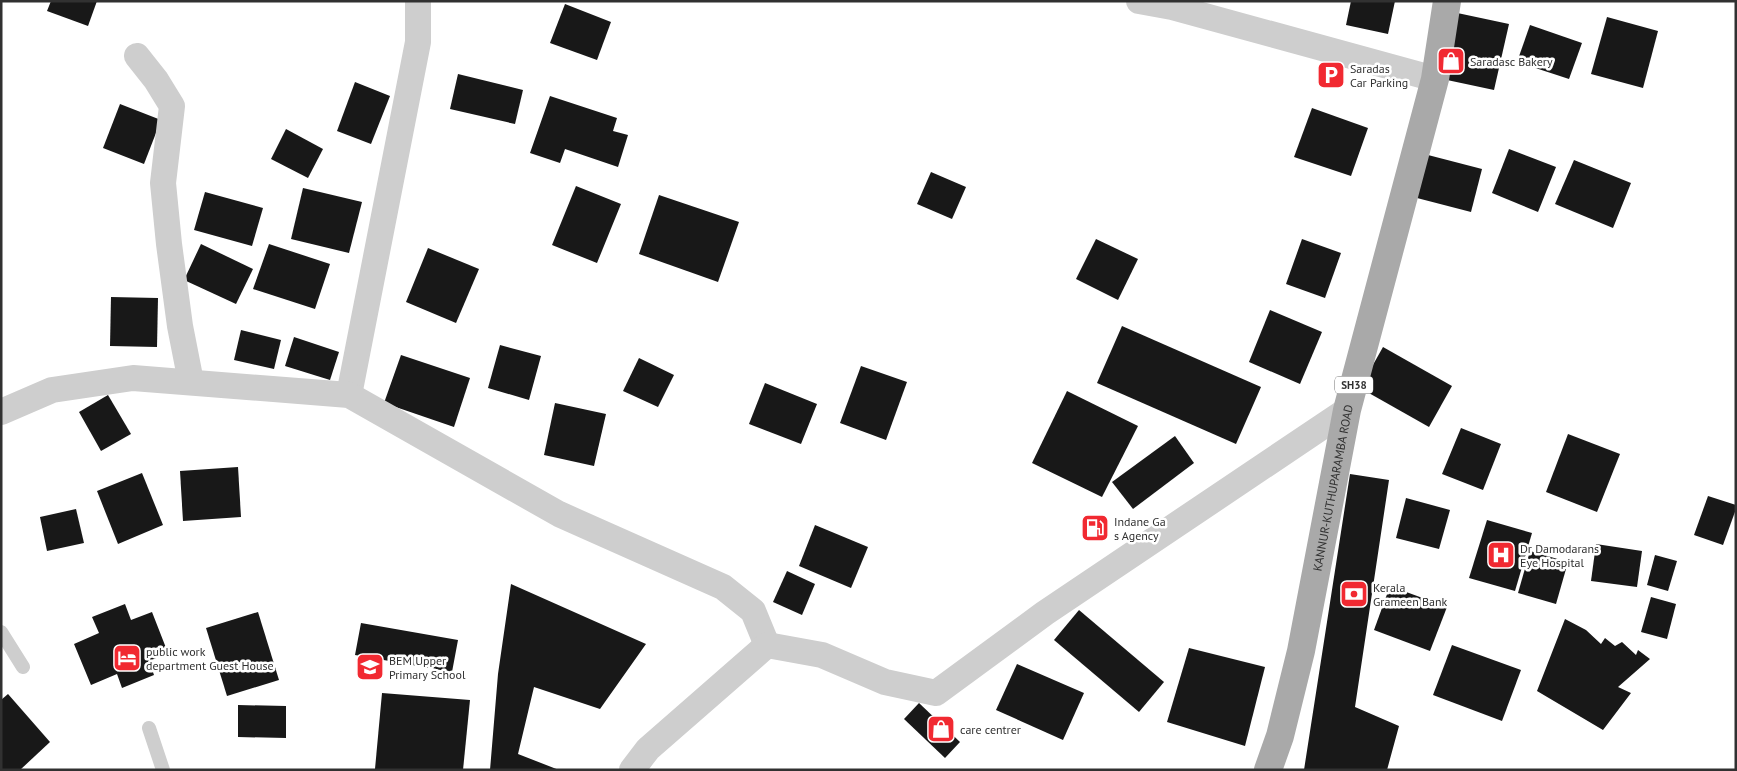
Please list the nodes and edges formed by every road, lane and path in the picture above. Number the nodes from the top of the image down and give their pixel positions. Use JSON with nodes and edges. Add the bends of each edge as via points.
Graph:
{"nodes":[{"id":1,"x":418,"y":1,"type":"edge"},
{"id":2,"x":1139,"y":1,"type":"edge"},
{"id":3,"x":1447,"y":1,"type":"edge"},
{"id":4,"x":137,"y":56,"type":"dead end"},
{"id":5,"x":1435,"y":79,"type":"junction"},
{"id":6,"x":191,"y":382,"type":"junction"},
{"id":7,"x":349,"y":396,"type":"junction"},
{"id":8,"x":1347,"y":410,"type":"junction"},
{"id":9,"x":1,"y":412,"type":"edge"},
{"id":10,"x":1,"y":632,"type":"edge"},
{"id":11,"x":767,"y":645,"type":"junction"},
{"id":12,"x":23,"y":667,"type":"dead end"},
{"id":13,"x":149,"y":728,"type":"dead end"},
{"id":14,"x":163,"y":770,"type":"edge"},
{"id":15,"x":632,"y":770,"type":"edge"},
{"id":16,"x":1268,"y":770,"type":"edge"}],
"edges":[{"from":1,"to":7,"type":"street","via":[[418,42]]},
{"from":2,"to":5,"type":"street","via":[[1172,7]]},
{"from":3,"to":5,"type":"main road","name":"KANNUR-KUTHUPARAMBA ROAD","number":"SH38"},
{"from":4,"to":6,"type":"street","via":[[172,106],[163,183],[180,326]]},
{"from":5,"to":8,"type":"main road","name":"KANNUR-KUTHUPARAMBA ROAD","number":"SH38"},
{"from":6,"to":7,"type":"street"},
{"from":6,"to":9,"type":"street","via":[[133,378],[52,390]]},
{"from":7,"to":11,"type":"street","via":[[560,514],[723,587],[753,611]]},
{"from":8,"to":11,"type":"street","via":[[1045,613],[936,693],[885,682],[822,656]]},
{"from":8,"to":16,"type":"main road","name":"KANNUR-KUTHUPARAMBA ROAD","number":"SH38","via":[[1301,651]]},
{"from":10,"to":12,"type":"lane"},
{"from":11,"to":15,"type":"street","via":[[648,749]]},
{"from":13,"to":14,"type":"lane"}]}
